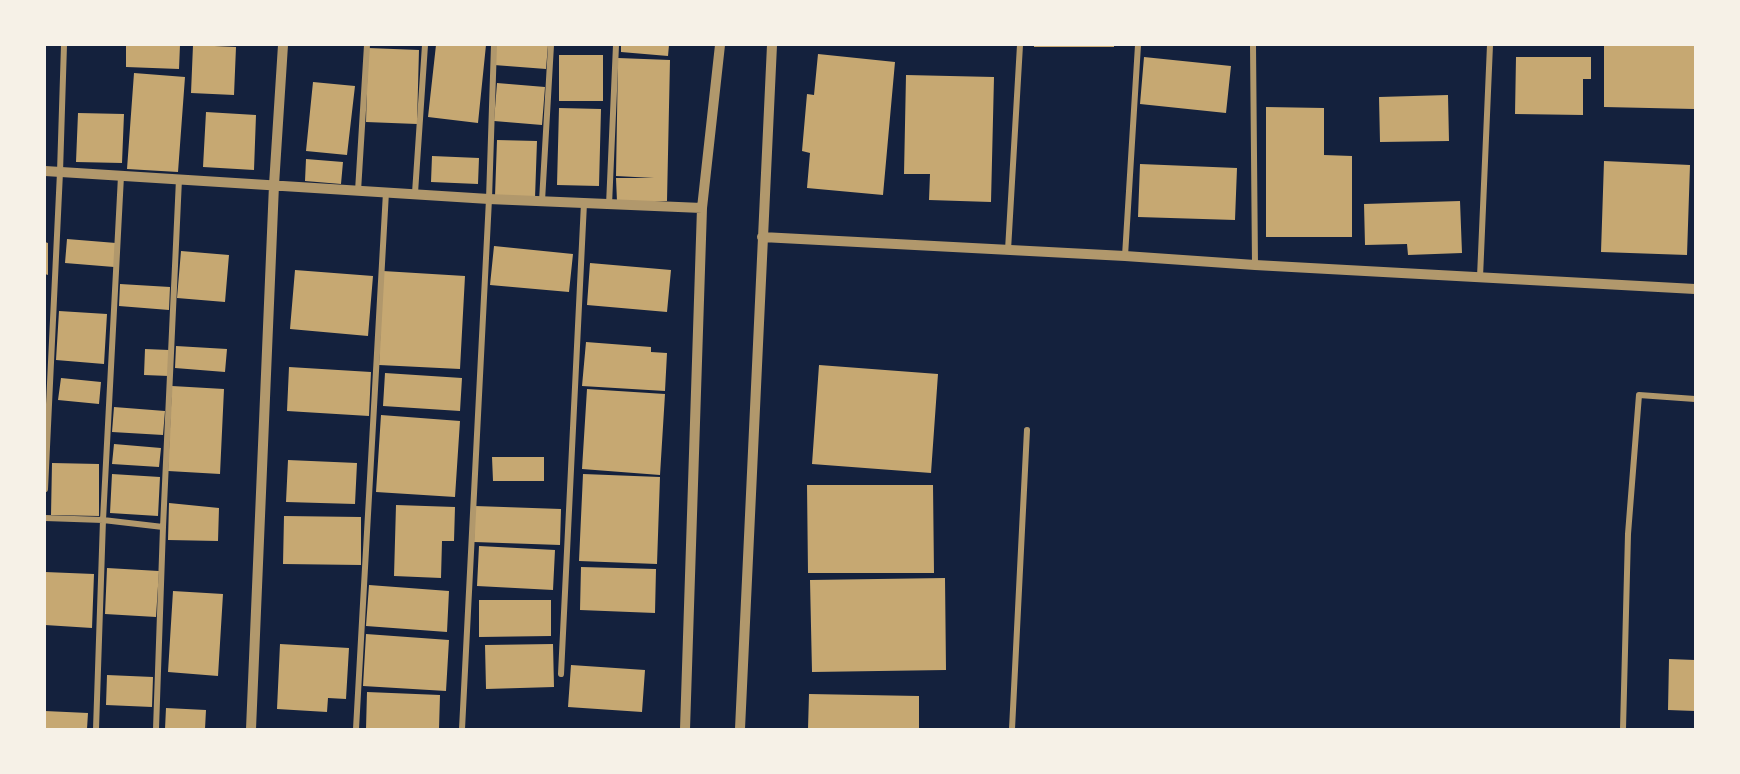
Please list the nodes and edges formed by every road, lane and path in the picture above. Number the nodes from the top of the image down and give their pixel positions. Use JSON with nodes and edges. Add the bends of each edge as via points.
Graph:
{"nodes":[{"id":1,"x":64,"y":45,"type":"edge"},
{"id":2,"x":284,"y":45,"type":"edge"},
{"id":3,"x":367,"y":45,"type":"edge"},
{"id":4,"x":425,"y":45,"type":"edge"},
{"id":5,"x":494,"y":45,"type":"edge"},
{"id":6,"x":551,"y":45,"type":"edge"},
{"id":7,"x":616,"y":45,"type":"edge"},
{"id":8,"x":720,"y":45,"type":"edge"},
{"id":9,"x":772,"y":45,"type":"edge"},
{"id":10,"x":1020,"y":45,"type":"edge"},
{"id":11,"x":1138,"y":45,"type":"edge"},
{"id":12,"x":1253,"y":45,"type":"edge"},
{"id":13,"x":1490,"y":45,"type":"edge"},
{"id":14,"x":45,"y":171,"type":"edge"},
{"id":15,"x":60,"y":172,"type":"junction"},
{"id":16,"x":121,"y":176,"type":"junction"},
{"id":17,"x":179,"y":179,"type":"junction"},
{"id":18,"x":274,"y":185,"type":"junction"},
{"id":19,"x":358,"y":191,"type":"junction"},
{"id":20,"x":386,"y":192,"type":"junction"},
{"id":21,"x":415,"y":193,"type":"junction"},
{"id":22,"x":489,"y":199,"type":"junction"},
{"id":23,"x":542,"y":201,"type":"junction"},
{"id":24,"x":584,"y":203,"type":"junction"},
{"id":25,"x":609,"y":205,"type":"junction"},
{"id":26,"x":702,"y":208,"type":"junction"},
{"id":27,"x":762,"y":237,"type":"junction"},
{"id":28,"x":1008,"y":251,"type":"junction"},
{"id":29,"x":1125,"y":256,"type":"junction"},
{"id":30,"x":1255,"y":265,"type":"junction"},
{"id":31,"x":1480,"y":277,"type":"junction"},
{"id":32,"x":1695,"y":289,"type":"edge"},
{"id":33,"x":1695,"y":399,"type":"edge"},
{"id":34,"x":1027,"y":430,"type":"dead end"},
{"id":35,"x":45,"y":489,"type":"edge"},
{"id":36,"x":45,"y":518,"type":"edge"},
{"id":37,"x":103,"y":520,"type":"junction"},
{"id":38,"x":163,"y":527,"type":"junction"},
{"id":39,"x":561,"y":674,"type":"dead end"},
{"id":40,"x":96,"y":729,"type":"edge"},
{"id":41,"x":156,"y":729,"type":"edge"},
{"id":42,"x":251,"y":729,"type":"edge"},
{"id":43,"x":356,"y":729,"type":"edge"},
{"id":44,"x":462,"y":729,"type":"edge"},
{"id":45,"x":685,"y":729,"type":"edge"},
{"id":46,"x":740,"y":729,"type":"edge"},
{"id":47,"x":1012,"y":729,"type":"edge"},
{"id":48,"x":1623,"y":729,"type":"edge"}],
"edges":[{"from":1,"to":15,"type":"street"},
{"from":2,"to":18,"type":"street"},
{"from":3,"to":19,"type":"street"},
{"from":4,"to":21,"type":"street"},
{"from":5,"to":22,"type":"street"},
{"from":6,"to":23,"type":"street"},
{"from":7,"to":25,"type":"street"},
{"from":8,"to":26,"type":"street"},
{"from":9,"to":27,"type":"street"},
{"from":10,"to":28,"type":"street"},
{"from":11,"to":29,"type":"street"},
{"from":12,"to":30,"type":"street"},
{"from":13,"to":31,"type":"street"},
{"from":14,"to":15,"type":"street"},
{"from":15,"to":16,"type":"street"},
{"from":15,"to":35,"type":"street"},
{"from":16,"to":17,"type":"street"},
{"from":16,"to":37,"type":"street"},
{"from":17,"to":18,"type":"street"},
{"from":17,"to":38,"type":"street"},
{"from":18,"to":19,"type":"street"},
{"from":18,"to":42,"type":"street"},
{"from":19,"to":20,"type":"street"},
{"from":20,"to":21,"type":"street"},
{"from":20,"to":43,"type":"street"},
{"from":21,"to":22,"type":"street"},
{"from":22,"to":23,"type":"street"},
{"from":22,"to":44,"type":"street"},
{"from":23,"to":24,"type":"street"},
{"from":24,"to":25,"type":"street"},
{"from":24,"to":39,"type":"street"},
{"from":25,"to":26,"type":"street"},
{"from":26,"to":45,"type":"street"},
{"from":27,"to":28,"type":"street"},
{"from":27,"to":46,"type":"street"},
{"from":28,"to":29,"type":"street"},
{"from":29,"to":30,"type":"street"},
{"from":30,"to":31,"type":"street"},
{"from":31,"to":32,"type":"street"},
{"from":33,"to":48,"type":"street","via":[[1640,395],[1628,534]]},
{"from":34,"to":47,"type":"street"},
{"from":36,"to":37,"type":"street"},
{"from":37,"to":38,"type":"street"},
{"from":37,"to":40,"type":"street"},
{"from":38,"to":41,"type":"street"}]}
